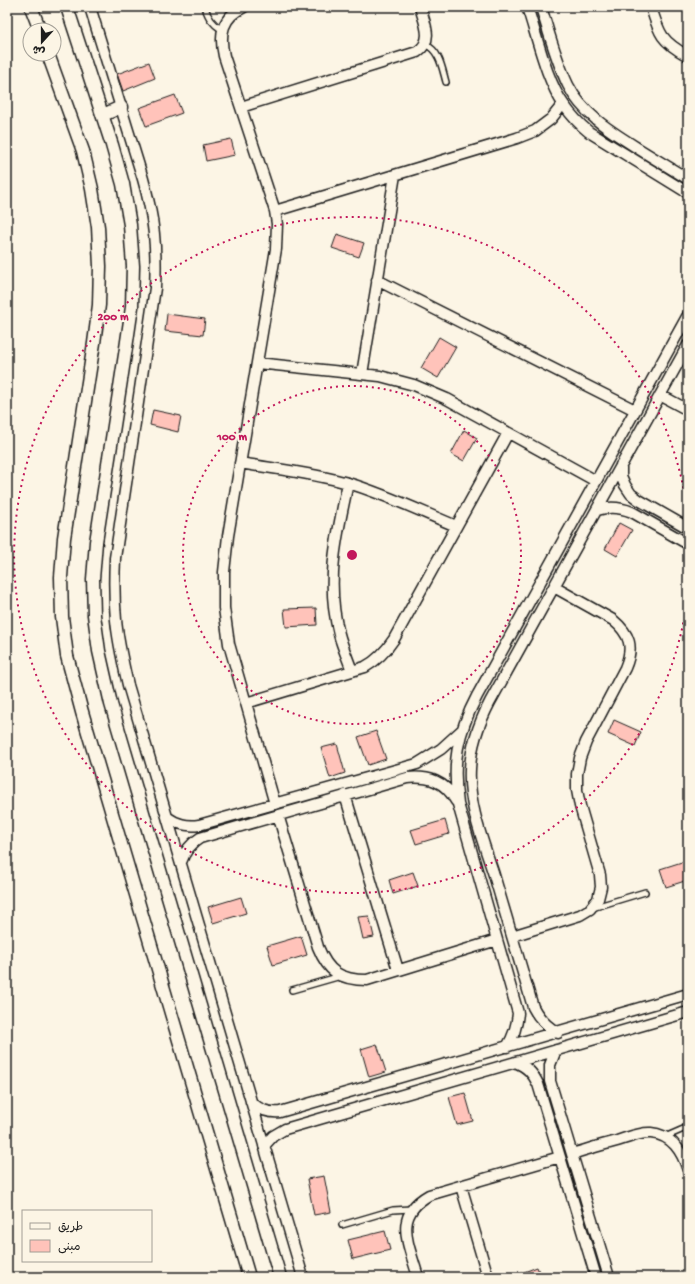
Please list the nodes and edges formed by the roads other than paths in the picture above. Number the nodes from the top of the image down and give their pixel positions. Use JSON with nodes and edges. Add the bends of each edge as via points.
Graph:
{"nodes":[{"id":1,"x":67,"y":7,"type":"edge"},
{"id":2,"x":90,"y":7,"type":"edge"},
{"id":3,"x":205,"y":7,"type":"edge"},
{"id":4,"x":244,"y":7,"type":"edge"},
{"id":5,"x":420,"y":7,"type":"edge"},
{"id":6,"x":528,"y":7,"type":"edge"},
{"id":7,"x":541,"y":7,"type":"edge"},
{"id":8,"x":651,"y":7,"type":"edge"},
{"id":9,"x":31,"y":8,"type":"edge"},
{"id":10,"x":37,"y":22,"type":"edge"},
{"id":11,"x":222,"y":30,"type":"junction"},
{"id":12,"x":425,"y":44,"type":"junction"},
{"id":13,"x":688,"y":56,"type":"edge"},
{"id":14,"x":51,"y":62,"type":"edge"},
{"id":15,"x":446,"y":82,"type":"dead end"},
{"id":16,"x":563,"y":104,"type":"junction"},
{"id":17,"x":121,"y":107,"type":"junction"},
{"id":18,"x":241,"y":107,"type":"junction"},
{"id":19,"x":103,"y":115,"type":"junction"},
{"id":20,"x":395,"y":175,"type":"junction"},
{"id":21,"x":688,"y":179,"type":"edge"},
{"id":22,"x":688,"y":193,"type":"edge"},
{"id":23,"x":274,"y":211,"type":"junction"},
{"id":24,"x":377,"y":280,"type":"junction"},
{"id":25,"x":688,"y":316,"type":"edge"},
{"id":26,"x":688,"y":345,"type":"edge"},
{"id":27,"x":257,"y":363,"type":"junction"},
{"id":28,"x":362,"y":374,"type":"junction"},
{"id":29,"x":660,"y":395,"type":"junction"},
{"id":30,"x":635,"y":410,"type":"junction"},
{"id":31,"x":688,"y":410,"type":"edge"},
{"id":32,"x":508,"y":433,"type":"junction"},
{"id":33,"x":240,"y":464,"type":"junction"},
{"id":34,"x":621,"y":465,"type":"junction"},
{"id":35,"x":596,"y":481,"type":"junction"},
{"id":36,"x":348,"y":483,"type":"junction"},
{"id":37,"x":596,"y":510,"type":"junction"},
{"id":38,"x":456,"y":526,"type":"junction"},
{"id":39,"x":688,"y":528,"type":"edge"},
{"id":40,"x":688,"y":544,"type":"edge"},
{"id":41,"x":554,"y":587,"type":"junction"},
{"id":42,"x":352,"y":671,"type":"junction"},
{"id":43,"x":246,"y":703,"type":"junction"},
{"id":44,"x":462,"y":730,"type":"junction"},
{"id":45,"x":346,"y":796,"type":"junction"},
{"id":46,"x":275,"y":804,"type":"junction"},
{"id":47,"x":458,"y":804,"type":"junction"},
{"id":48,"x":278,"y":815,"type":"junction"},
{"id":49,"x":167,"y":817,"type":"junction"},
{"id":50,"x":181,"y":862,"type":"junction"},
{"id":51,"x":645,"y":892,"type":"dead end"},
{"id":52,"x":590,"y":909,"type":"junction"},
{"id":53,"x":512,"y":936,"type":"junction"},
{"id":54,"x":497,"y":940,"type":"junction"},
{"id":55,"x":398,"y":970,"type":"junction"},
{"id":56,"x":342,"y":976,"type":"junction"},
{"id":57,"x":292,"y":990,"type":"dead end"},
{"id":58,"x":688,"y":994,"type":"edge"},
{"id":59,"x":688,"y":1012,"type":"edge"},
{"id":60,"x":558,"y":1032,"type":"junction"},
{"id":61,"x":507,"y":1047,"type":"junction"},
{"id":62,"x":556,"y":1050,"type":"junction"},
{"id":63,"x":515,"y":1062,"type":"junction"},
{"id":64,"x":251,"y":1102,"type":"junction"},
{"id":65,"x":688,"y":1127,"type":"edge"},
{"id":66,"x":664,"y":1137,"type":"junction"},
{"id":67,"x":264,"y":1146,"type":"junction"},
{"id":68,"x":572,"y":1154,"type":"junction"},
{"id":69,"x":560,"y":1157,"type":"junction"},
{"id":70,"x":688,"y":1170,"type":"edge"},
{"id":71,"x":461,"y":1186,"type":"junction"},
{"id":72,"x":411,"y":1209,"type":"junction"},
{"id":73,"x":342,"y":1225,"type":"dead end"},
{"id":74,"x":249,"y":1277,"type":"edge"},
{"id":75,"x":280,"y":1277,"type":"edge"},
{"id":76,"x":303,"y":1277,"type":"edge"},
{"id":77,"x":418,"y":1277,"type":"edge"},
{"id":78,"x":488,"y":1277,"type":"edge"},
{"id":79,"x":596,"y":1277,"type":"edge"},
{"id":80,"x":609,"y":1277,"type":"edge"}],
"edges":[{"from":1,"to":19,"type":"street"},
{"from":2,"to":17,"type":"street"},
{"from":3,"to":11,"type":"lane","via":[[209,18]]},
{"from":4,"to":11,"type":"street","via":[[228,19]]},
{"from":5,"to":12,"type":"street","via":[[427,31]]},
{"from":6,"to":16,"type":"street","via":[[551,82]]},
{"from":7,"to":21,"type":"street","via":[[560,67],[580,104],[612,132]]},
{"from":8,"to":13,"type":"street","via":[[658,31],[665,41]]},
{"from":9,"to":10,"type":"street"},
{"from":11,"to":18,"type":"street","via":[[221,44]]},
{"from":12,"to":15,"type":"lane","via":[[438,54]]},
{"from":12,"to":18,"type":"street","via":[[416,52]]},
{"from":14,"to":74,"type":"street","via":[[83,151],[98,227],[100,266],[99,305],[94,343],[64,538],[61,585],[67,656]]},
{"from":16,"to":20,"type":"street","via":[[551,119],[535,131]]},
{"from":16,"to":22,"type":"street","via":[[589,132]]},
{"from":17,"to":19,"type":"street"},
{"from":17,"to":49,"type":"street","via":[[150,205],[156,259],[155,288],[115,558],[116,622],[128,685]]},
{"from":18,"to":23,"type":"street"},
{"from":19,"to":75,"type":"street","via":[[123,184],[133,266],[132,307],[96,542],[93,579],[99,652],[111,704]]},
{"from":20,"to":23,"type":"street"},
{"from":20,"to":24,"type":"street"},
{"from":23,"to":27,"type":"street","via":[[277,224],[276,249]]},
{"from":24,"to":28,"type":"street"},
{"from":24,"to":30,"type":"street"},
{"from":25,"to":30,"type":"street"},
{"from":26,"to":29,"type":"street"},
{"from":27,"to":28,"type":"street"},
{"from":27,"to":33,"type":"street"},
{"from":28,"to":32,"type":"street","via":[[397,380],[431,392]]},
{"from":29,"to":31,"type":"street"},
{"from":29,"to":34,"type":"street"},
{"from":30,"to":35,"type":"street"},
{"from":32,"to":35,"type":"street"},
{"from":32,"to":38,"type":"street"},
{"from":33,"to":36,"type":"street","via":[[310,474]]},
{"from":33,"to":43,"type":"street","via":[[228,536],[224,608],[229,644]]},
{"from":34,"to":37,"type":"street"},
{"from":34,"to":39,"type":"street","via":[[621,476],[631,494]]},
{"from":35,"to":44,"type":"street","via":[[477,696]]},
{"from":36,"to":38,"type":"street"},
{"from":36,"to":42,"type":"street","via":[[336,538],[332,586],[339,634]]},
{"from":37,"to":40,"type":"street","via":[[615,507],[624,509]]},
{"from":37,"to":41,"type":"street"},
{"from":38,"to":42,"type":"street","via":[[388,647],[374,662]]},
{"from":41,"to":52,"type":"street","via":[[622,627],[630,647],[625,668],[586,742],[577,774],[580,806],[600,875],[598,899]]},
{"from":41,"to":53,"type":"street","via":[[484,713],[476,734],[470,764],[472,805]]},
{"from":42,"to":43,"type":"street"},
{"from":43,"to":46,"type":"street"},
{"from":44,"to":46,"type":"street","via":[[441,749],[417,764]]},
{"from":44,"to":47,"type":"street","via":[[455,767]]},
{"from":45,"to":47,"type":"street","via":[[407,778],[419,777],[443,785],[452,793]]},
{"from":45,"to":48,"type":"street"},
{"from":45,"to":55,"type":"street"},
{"from":46,"to":49,"type":"street","via":[[192,826],[179,824]]},
{"from":47,"to":54,"type":"street"},
{"from":48,"to":50,"type":"street","via":[[200,838],[186,851]]},
{"from":48,"to":56,"type":"street","via":[[318,947],[331,969]]},
{"from":49,"to":50,"type":"street"},
{"from":50,"to":64,"type":"street"},
{"from":51,"to":52,"type":"lane"},
{"from":52,"to":53,"type":"street","via":[[580,915]]},
{"from":53,"to":60,"type":"street","via":[[533,1007],[547,1026]]},
{"from":54,"to":55,"type":"street"},
{"from":54,"to":61,"type":"street","via":[[518,1013],[517,1025]]},
{"from":55,"to":56,"type":"street","via":[[367,980],[354,980]]},
{"from":56,"to":57,"type":"lane"},
{"from":58,"to":60,"type":"street"},
{"from":59,"to":62,"type":"street"},
{"from":60,"to":61,"type":"street"},
{"from":61,"to":64,"type":"street","via":[[280,1112],[264,1111]]},
{"from":62,"to":63,"type":"street"},
{"from":62,"to":68,"type":"street","via":[[550,1065],[550,1081]]},
{"from":63,"to":67,"type":"street","via":[[285,1129],[273,1136]]},
{"from":63,"to":69,"type":"street","via":[[523,1065],[534,1077]]},
{"from":64,"to":67,"type":"street"},
{"from":65,"to":66,"type":"lane"},
{"from":66,"to":68,"type":"street","via":[[650,1133],[635,1135]]},
{"from":66,"to":70,"type":"street","via":[[676,1145]]},
{"from":67,"to":76,"type":"street"},
{"from":68,"to":80,"type":"street"},
{"from":69,"to":71,"type":"street"},
{"from":69,"to":79,"type":"street"},
{"from":71,"to":72,"type":"street","via":[[429,1195],[419,1200]]},
{"from":71,"to":78,"type":"street"},
{"from":72,"to":73,"type":"lane","via":[[393,1210]]},
{"from":72,"to":77,"type":"street","via":[[406,1231]]}]}
